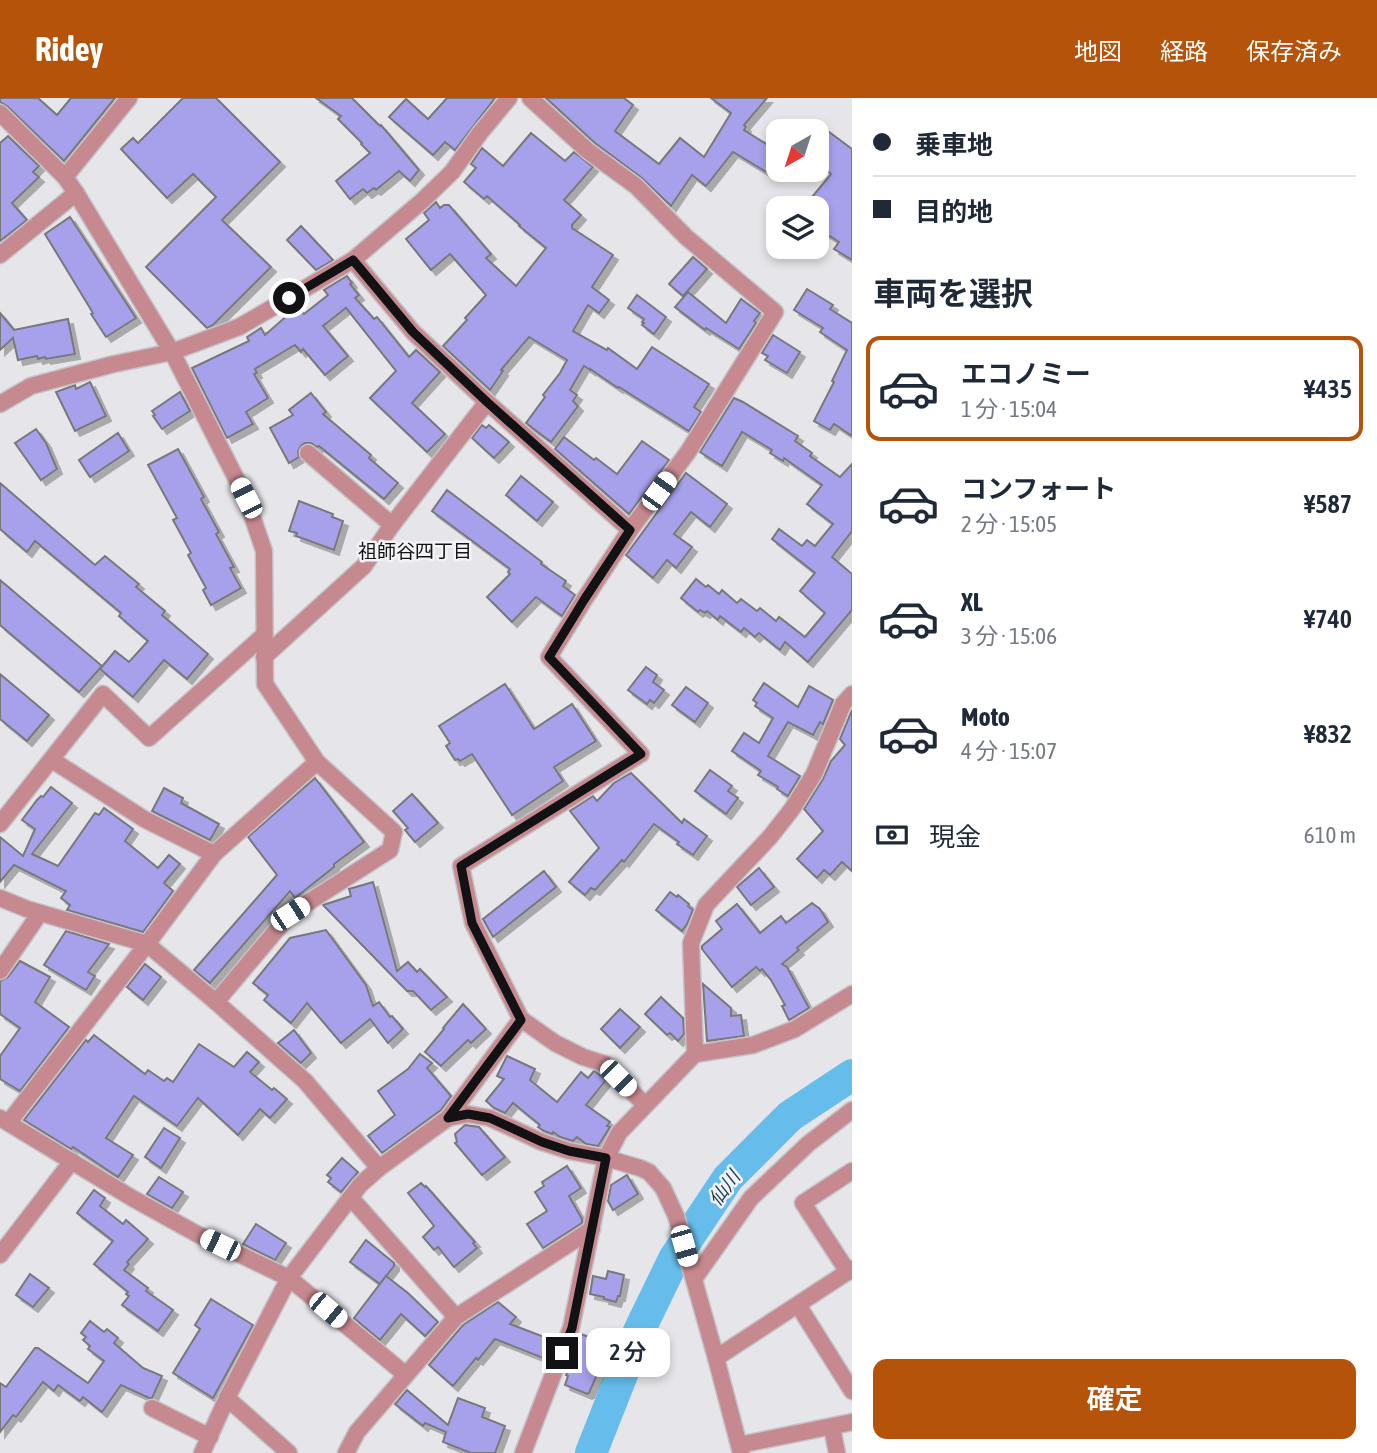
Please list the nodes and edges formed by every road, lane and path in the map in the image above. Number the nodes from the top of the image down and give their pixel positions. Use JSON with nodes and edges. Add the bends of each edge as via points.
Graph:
{"nodes":[{"id":1,"x":129,"y":98,"type":"edge"},
{"id":2,"x":509,"y":98,"type":"edge"},
{"id":3,"x":530,"y":98,"type":"edge"},
{"id":4,"x":0,"y":114,"type":"edge"},
{"id":5,"x":65,"y":177,"type":"junction"},
{"id":6,"x":76,"y":193,"type":"junction"},
{"id":7,"x":0,"y":255,"type":"edge"},
{"id":8,"x":353,"y":260,"type":"junction"},
{"id":9,"x":172,"y":352,"type":"junction"},
{"id":10,"x":487,"y":402,"type":"junction"},
{"id":11,"x":0,"y":404,"type":"edge"},
{"id":12,"x":308,"y":453,"type":"dead end"},
{"id":13,"x":392,"y":525,"type":"junction"},
{"id":14,"x":630,"y":530,"type":"junction"},
{"id":15,"x":264,"y":635,"type":"junction"},
{"id":16,"x":264,"y":657,"type":"junction"},
{"id":17,"x":848,"y":699,"type":"edge"},
{"id":18,"x":52,"y":760,"type":"junction"},
{"id":19,"x":317,"y":762,"type":"junction"},
{"id":20,"x":0,"y":824,"type":"edge"},
{"id":21,"x":214,"y":854,"type":"junction"},
{"id":22,"x":0,"y":898,"type":"edge"},
{"id":23,"x":40,"y":913,"type":"junction"},
{"id":24,"x":146,"y":944,"type":"junction"},
{"id":25,"x":0,"y":971,"type":"edge"},
{"id":26,"x":852,"y":994,"type":"edge"},
{"id":27,"x":216,"y":1002,"type":"junction"},
{"id":28,"x":521,"y":1020,"type":"junction"},
{"id":29,"x":695,"y":1054,"type":"junction"},
{"id":30,"x":645,"y":1105,"type":"junction"},
{"id":31,"x":852,"y":1110,"type":"edge"},
{"id":32,"x":448,"y":1118,"type":"junction"},
{"id":33,"x":4,"y":1120,"type":"edge"},
{"id":34,"x":606,"y":1158,"type":"junction"},
{"id":35,"x":72,"y":1161,"type":"junction"},
{"id":36,"x":379,"y":1168,"type":"junction"},
{"id":37,"x":852,"y":1171,"type":"edge"},
{"id":38,"x":351,"y":1198,"type":"junction"},
{"id":39,"x":592,"y":1229,"type":"junction"},
{"id":40,"x":0,"y":1255,"type":"edge"},
{"id":41,"x":850,"y":1271,"type":"edge"},
{"id":42,"x":692,"y":1275,"type":"junction"},
{"id":43,"x":289,"y":1278,"type":"junction"},
{"id":44,"x":798,"y":1305,"type":"junction"},
{"id":45,"x":456,"y":1317,"type":"junction"},
{"id":46,"x":716,"y":1358,"type":"junction"},
{"id":47,"x":406,"y":1375,"type":"junction"},
{"id":48,"x":852,"y":1391,"type":"edge"},
{"id":49,"x":228,"y":1398,"type":"junction"},
{"id":50,"x":152,"y":1409,"type":"dead end"},
{"id":51,"x":852,"y":1422,"type":"edge"},
{"id":52,"x":832,"y":1428,"type":"junction"},
{"id":53,"x":210,"y":1437,"type":"junction"},
{"id":54,"x":740,"y":1449,"type":"edge"},
{"id":55,"x":202,"y":1453,"type":"edge"},
{"id":56,"x":289,"y":1453,"type":"edge"},
{"id":57,"x":346,"y":1453,"type":"edge"},
{"id":58,"x":523,"y":1453,"type":"edge"},
{"id":59,"x":838,"y":1453,"type":"edge"}],
"edges":[{"from":1,"to":5,"type":"street"},
{"from":2,"to":8,"type":"street","via":[[452,172]]},
{"from":3,"to":14,"type":"street","via":[[775,312],[688,452]]},
{"from":4,"to":5,"type":"street"},
{"from":5,"to":6,"type":"street"},
{"from":6,"to":7,"type":"street"},
{"from":6,"to":9,"type":"street"},
{"from":8,"to":9,"type":"street","via":[[239,327]]},
{"from":8,"to":10,"type":"street","via":[[413,332]]},
{"from":9,"to":11,"type":"street","via":[[31,386]]},
{"from":9,"to":15,"type":"street","via":[[246,498],[264,551]]},
{"from":10,"to":13,"type":"street"},
{"from":10,"to":14,"type":"street"},
{"from":12,"to":13,"type":"street"},
{"from":13,"to":16,"type":"street","via":[[364,566]]},
{"from":14,"to":28,"type":"street","via":[[549,657],[641,754],[461,866],[472,923]]},
{"from":15,"to":16,"type":"street"},
{"from":15,"to":18,"type":"street","via":[[149,738],[103,694]]},
{"from":16,"to":19,"type":"street","via":[[265,684]]},
{"from":17,"to":29,"type":"street","via":[[814,774],[792,809],[706,905],[691,943]]},
{"from":18,"to":20,"type":"street"},
{"from":18,"to":21,"type":"street","via":[[144,820]]},
{"from":19,"to":21,"type":"street"},
{"from":19,"to":27,"type":"street","via":[[394,832],[390,850],[290,914]]},
{"from":21,"to":24,"type":"street"},
{"from":22,"to":23,"type":"street"},
{"from":23,"to":24,"type":"street"},
{"from":23,"to":25,"type":"street"},
{"from":24,"to":27,"type":"street"},
{"from":24,"to":33,"type":"street"},
{"from":26,"to":29,"type":"street","via":[[795,1029],[753,1045]]},
{"from":27,"to":36,"type":"street","via":[[305,1081]]},
{"from":28,"to":30,"type":"street","via":[[583,1058],[605,1065]]},
{"from":28,"to":32,"type":"street"},
{"from":29,"to":30,"type":"street"},
{"from":30,"to":34,"type":"street","via":[[619,1133]]},
{"from":31,"to":42,"type":"street","via":[[751,1198]]},
{"from":32,"to":34,"type":"street","via":[[468,1114],[490,1118],[551,1145]]},
{"from":32,"to":36,"type":"street"},
{"from":33,"to":35,"type":"street"},
{"from":34,"to":39,"type":"street"},
{"from":34,"to":42,"type":"street","via":[[640,1168],[656,1179],[671,1202]]},
{"from":35,"to":40,"type":"street"},
{"from":35,"to":43,"type":"street","via":[[197,1234]]},
{"from":36,"to":38,"type":"street"},
{"from":37,"to":41,"type":"street","via":[[803,1203]]},
{"from":38,"to":43,"type":"street"},
{"from":38,"to":45,"type":"street"},
{"from":39,"to":45,"type":"street"},
{"from":39,"to":58,"type":"street","via":[[572,1328]]},
{"from":41,"to":44,"type":"street"},
{"from":42,"to":46,"type":"street"},
{"from":43,"to":47,"type":"street"},
{"from":43,"to":49,"type":"street"},
{"from":44,"to":46,"type":"street"},
{"from":44,"to":48,"type":"street"},
{"from":45,"to":47,"type":"street"},
{"from":46,"to":54,"type":"street"},
{"from":47,"to":57,"type":"street","via":[[357,1432]]},
{"from":49,"to":53,"type":"street"},
{"from":49,"to":56,"type":"street"},
{"from":50,"to":53,"type":"street"},
{"from":51,"to":52,"type":"street"},
{"from":52,"to":54,"type":"street"},
{"from":52,"to":59,"type":"street"},
{"from":53,"to":55,"type":"street"}]}
